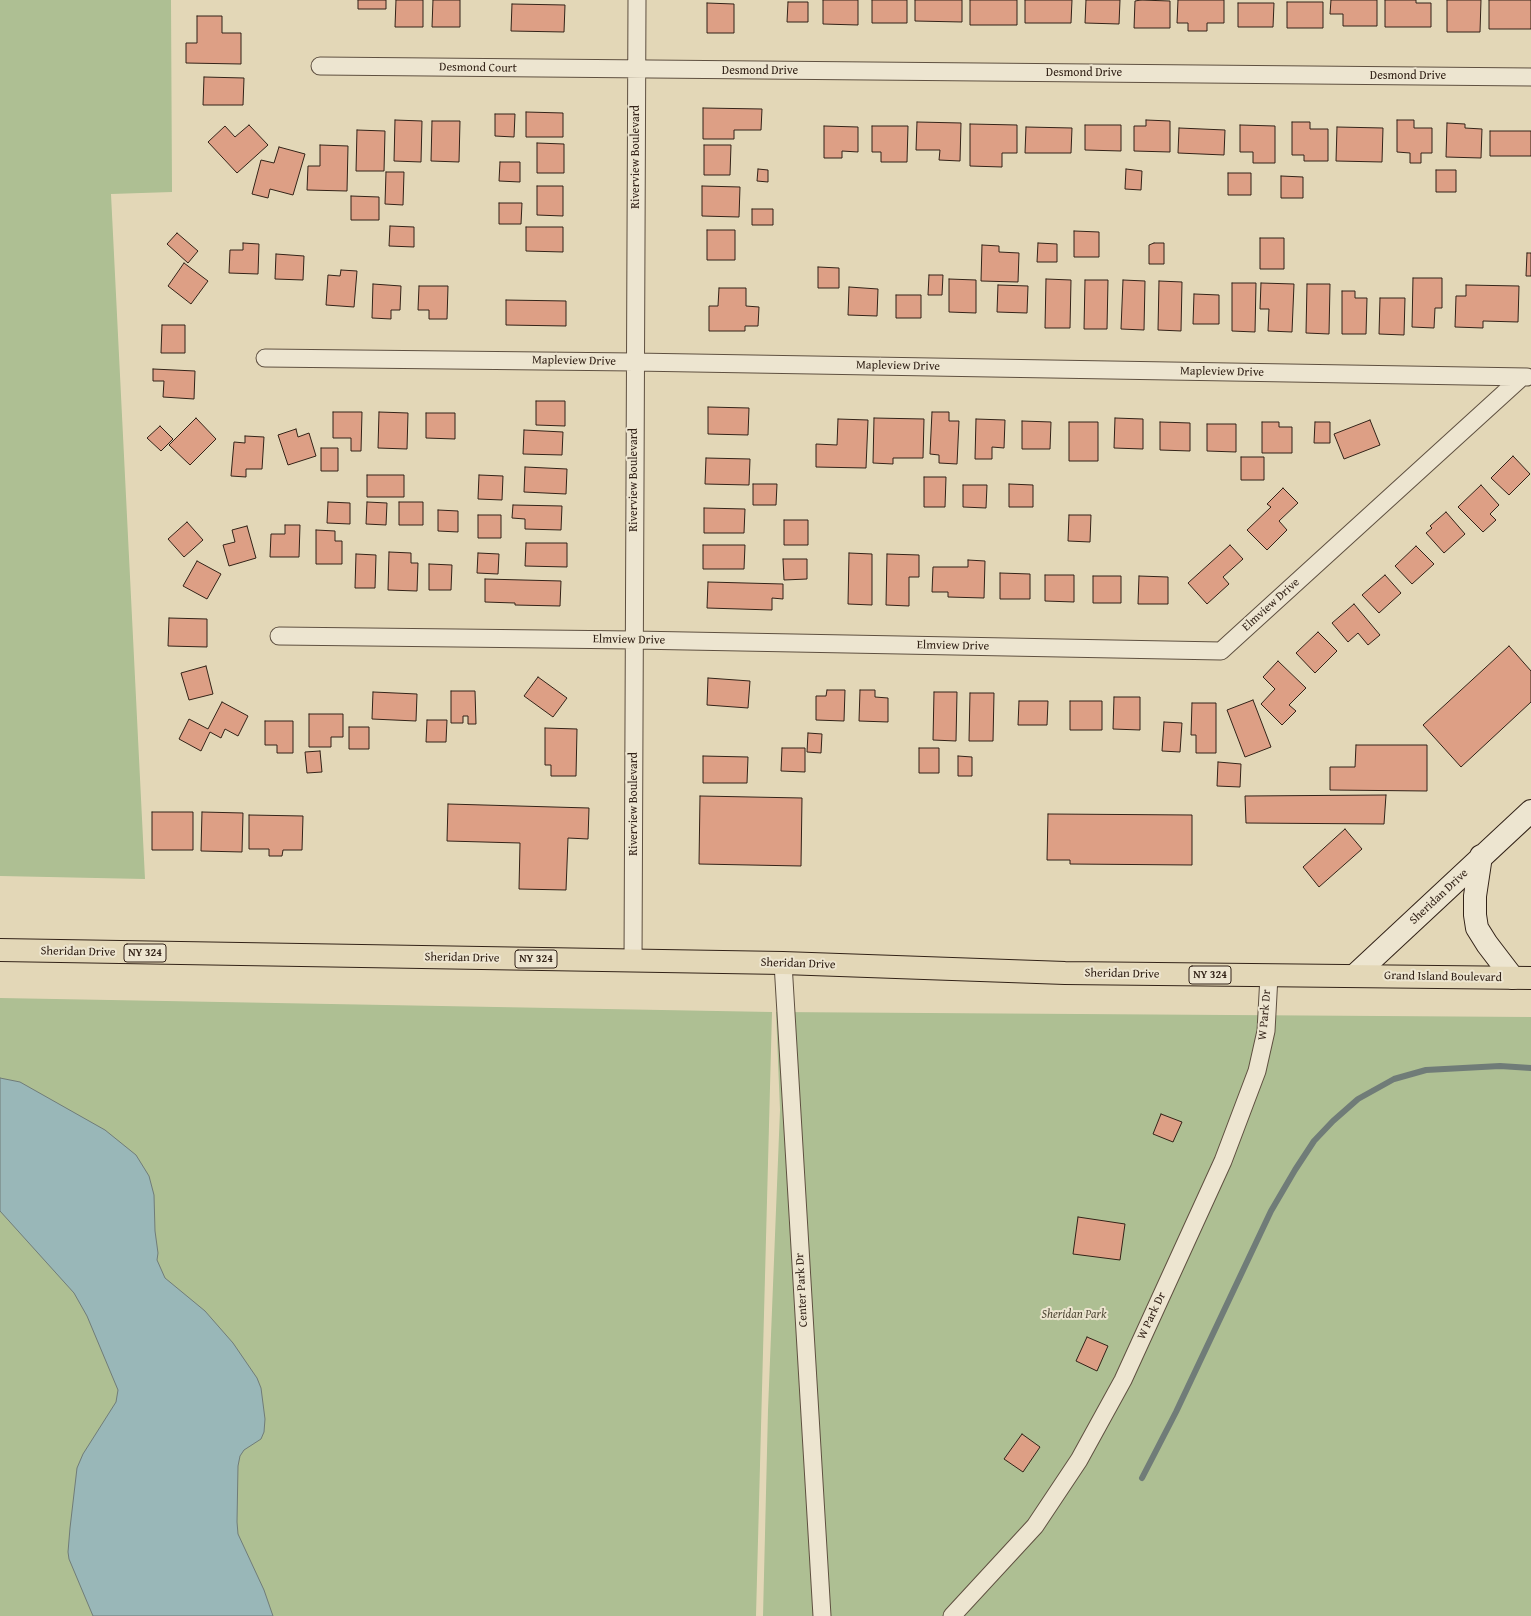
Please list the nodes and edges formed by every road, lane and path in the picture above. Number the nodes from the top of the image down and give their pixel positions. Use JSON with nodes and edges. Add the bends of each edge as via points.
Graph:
{"nodes":[{"id":1,"x":637,"y":0,"type":"edge"},
{"id":2,"x":320,"y":66,"type":"dead end"},
{"id":3,"x":636,"y":70,"type":"junction"},
{"id":4,"x":1531,"y":77,"type":"edge"},
{"id":5,"x":265,"y":358,"type":"dead end"},
{"id":6,"x":634,"y":362,"type":"junction"},
{"id":7,"x":1526,"y":377,"type":"edge"},
{"id":8,"x":279,"y":636,"type":"dead end"},
{"id":9,"x":634,"y":640,"type":"junction"},
{"id":10,"x":1531,"y":811,"type":"edge"},
{"id":11,"x":1481,"y":856,"type":"junction"},
{"id":12,"x":0,"y":950,"type":"edge"},
{"id":13,"x":633,"y":961,"type":"junction"},
{"id":14,"x":783,"y":963,"type":"junction"},
{"id":15,"x":1269,"y":976,"type":"junction"},
{"id":16,"x":1354,"y":976,"type":"junction"},
{"id":17,"x":1522,"y":978,"type":"edge"},
{"id":18,"x":822,"y":1616,"type":"edge"},
{"id":19,"x":952,"y":1616,"type":"edge"}],
"edges":[{"from":1,"to":3,"type":"street","name":"Riverview Boulevard"},
{"from":2,"to":3,"type":"street","name":"Desmond Court"},
{"from":3,"to":4,"type":"street","name":"Desmond Drive"},
{"from":3,"to":6,"type":"street","name":"Riverview Boulevard"},
{"from":5,"to":6,"type":"street","name":"Mapleview Drive"},
{"from":6,"to":7,"type":"street","name":"Mapleview Drive"},
{"from":6,"to":9,"type":"street","name":"Riverview Boulevard"},
{"from":7,"to":9,"type":"street","name":"Elmview Drive","via":[[1221,651]]},
{"from":8,"to":9,"type":"street","name":"Elmview Drive"},
{"from":9,"to":13,"type":"street","name":"Riverview Boulevard"},
{"from":10,"to":11,"type":"main road","name":"Sheridan Drive"},
{"from":11,"to":16,"type":"main road","name":"Sheridan Drive"},
{"from":11,"to":17,"type":"main road","via":[[1475,896],[1478,928],[1487,944]]},
{"from":12,"to":13,"type":"main road","name":"Sheridan Drive","number":"NY 324"},
{"from":13,"to":14,"type":"main road","name":"Sheridan Drive","number":"NY 324"},
{"from":14,"to":15,"type":"main road","name":"Sheridan Drive","number":"NY 324","via":[[1065,973]]},
{"from":14,"to":18,"type":"street","name":"Center Park Dr"},
{"from":15,"to":16,"type":"main road","name":"Sheridan Drive","number":"NY 324"},
{"from":15,"to":19,"type":"street","name":"W Park Dr","via":[[1266,1031],[1257,1071],[1223,1161],[1123,1380],[1079,1460],[1035,1526]]},
{"from":16,"to":17,"type":"main road","name":"Grand Island Boulevard","number":"NY 324"}]}
